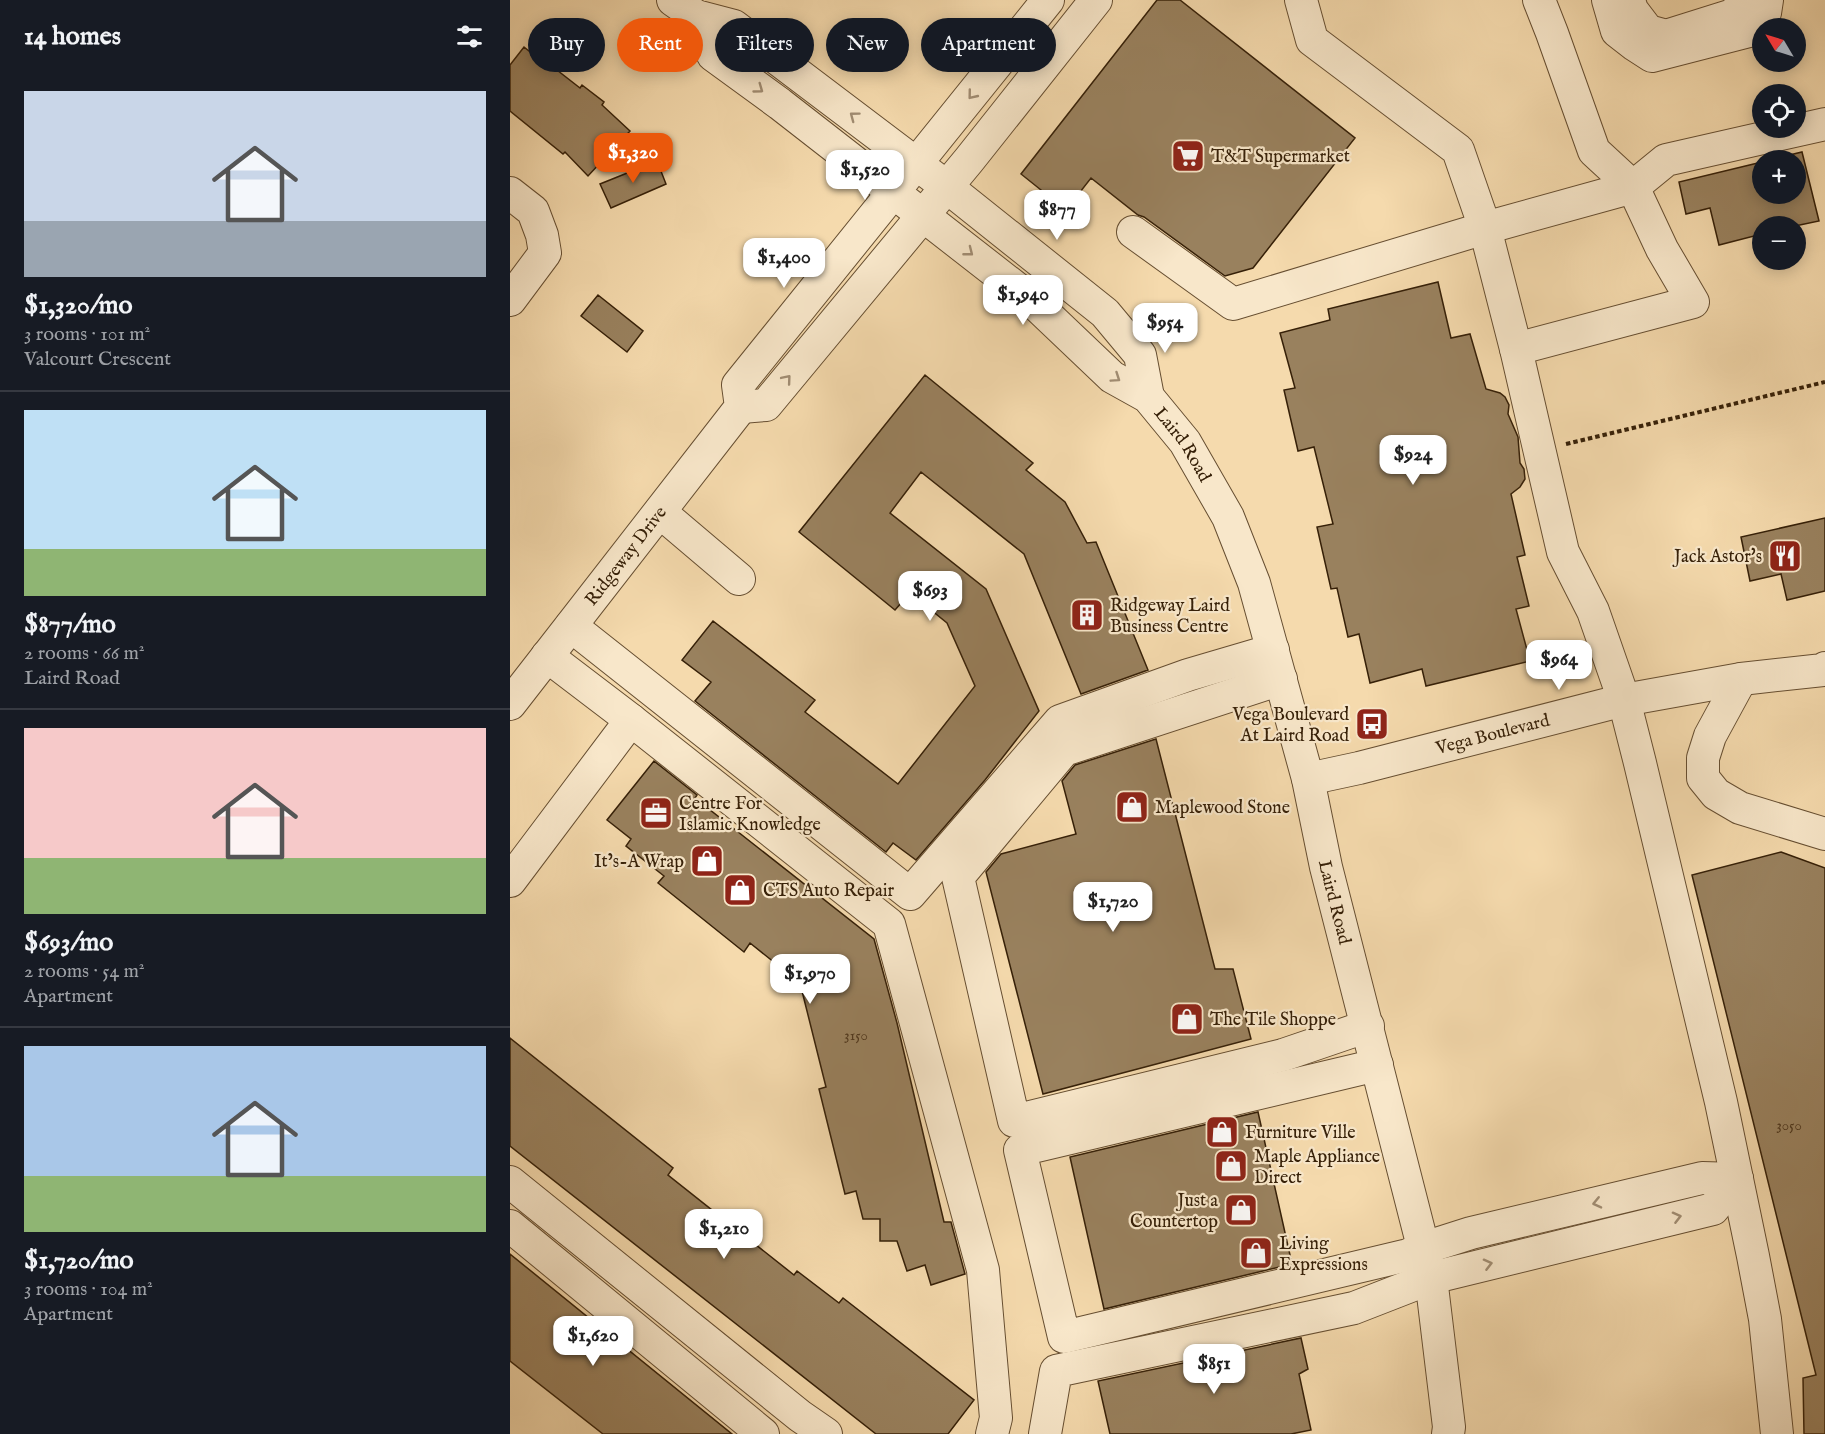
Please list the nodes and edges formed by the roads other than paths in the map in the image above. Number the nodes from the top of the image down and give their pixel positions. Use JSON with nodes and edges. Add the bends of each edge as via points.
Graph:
{"nodes":[{"id":1,"x":1048,"y":0,"type":"edge"},
{"id":2,"x":1096,"y":0,"type":"edge"},
{"id":3,"x":1301,"y":0,"type":"edge"},
{"id":4,"x":1539,"y":0,"type":"edge"},
{"id":5,"x":1608,"y":0,"type":"edge"},
{"id":6,"x":1629,"y":0,"type":"edge"},
{"id":7,"x":1742,"y":0,"type":"edge"},
{"id":8,"x":1767,"y":0,"type":"edge"},
{"id":9,"x":685,"y":8,"type":"edge"},
{"id":10,"x":1825,"y":124,"type":"edge"},
{"id":11,"x":917,"y":164,"type":"junction"},
{"id":12,"x":947,"y":187,"type":"junction"},
{"id":13,"x":1633,"y":187,"type":"junction"},
{"id":14,"x":894,"y":192,"type":"junction"},
{"id":15,"x":510,"y":193,"type":"edge"},
{"id":16,"x":923,"y":215,"type":"junction"},
{"id":17,"x":1485,"y":228,"type":"junction"},
{"id":18,"x":1133,"y":232,"type":"dead end"},
{"id":19,"x":510,"y":300,"type":"edge"},
{"id":20,"x":1516,"y":349,"type":"junction"},
{"id":21,"x":1148,"y":397,"type":"junction"},
{"id":22,"x":741,"y":407,"type":"junction"},
{"id":23,"x":660,"y":512,"type":"junction"},
{"id":24,"x":739,"y":579,"type":"dead end"},
{"id":25,"x":571,"y":626,"type":"junction"},
{"id":26,"x":547,"y":656,"type":"junction"},
{"id":27,"x":1277,"y":664,"type":"junction"},
{"id":28,"x":1824,"y":670,"type":"edge"},
{"id":29,"x":1741,"y":679,"type":"junction"},
{"id":30,"x":1624,"y":700,"type":"junction"},
{"id":31,"x":510,"y":704,"type":"edge"},
{"id":32,"x":631,"y":720,"type":"junction"},
{"id":33,"x":1308,"y":779,"type":"junction"},
{"id":34,"x":1825,"y":834,"type":"edge"},
{"id":35,"x":510,"y":881,"type":"edge"},
{"id":36,"x":1368,"y":1026,"type":"junction"},
{"id":37,"x":1377,"y":1065,"type":"junction"},
{"id":38,"x":1737,"y":1179,"type":"junction"},
{"id":39,"x":510,"y":1182,"type":"edge"},
{"id":40,"x":510,"y":1226,"type":"edge"},
{"id":41,"x":1424,"y":1248,"type":"junction"},
{"id":42,"x":1431,"y":1278,"type":"junction"},
{"id":43,"x":763,"y":1434,"type":"edge"},
{"id":44,"x":826,"y":1434,"type":"edge"},
{"id":45,"x":992,"y":1434,"type":"edge"},
{"id":46,"x":1045,"y":1434,"type":"edge"},
{"id":47,"x":1448,"y":1434,"type":"edge"},
{"id":48,"x":1777,"y":1434,"type":"edge"}],
"edges":[{"from":1,"to":11,"type":"street","one_way":true},
{"from":2,"to":12,"type":"street"},
{"from":3,"to":17,"type":"street","via":[[1312,40],[1458,150]]},
{"from":4,"to":13,"type":"street","via":[[1594,151]]},
{"from":5,"to":8,"type":"street","via":[[1617,30],[1652,56],[1749,31],[1765,13]]},
{"from":6,"to":7,"type":"street","via":[[1648,31],[1666,36],[1736,14]]},
{"from":11,"to":9,"type":"street","name":"Laird Road","one_way":true,"via":[[734,26]]},
{"from":9,"to":14,"type":"street","name":"Laird Road","one_way":true,"via":[[713,55]]},
{"from":10,"to":13,"type":"street","via":[[1666,160]]},
{"from":11,"to":12,"type":"street","name":"Laird Road"},
{"from":11,"to":14,"type":"street"},
{"from":12,"to":16,"type":"street"},
{"from":12,"to":21,"type":"street","name":"Laird Road","via":[[1105,313],[1140,355]]},
{"from":13,"to":17,"type":"street"},
{"from":13,"to":20,"type":"street","via":[[1693,302]]},
{"from":14,"to":16,"type":"street","name":"Laird Road"},
{"from":14,"to":22,"type":"street","via":[[738,385]]},
{"from":15,"to":19,"type":"street","via":[[533,211],[545,253]]},
{"from":16,"to":21,"type":"street","name":"Laird Road","one_way":true,"via":[[1029,298],[1112,377]]},
{"from":22,"to":16,"type":"street","one_way":true,"via":[[766,405]]},
{"from":17,"to":18,"type":"street","via":[[1233,304]]},
{"from":17,"to":20,"type":"street"},
{"from":20,"to":30,"type":"street","via":[[1563,552],[1593,611]]},
{"from":21,"to":27,"type":"street","name":"Laird Road","via":[[1185,442],[1228,517],[1254,583]]},
{"from":22,"to":23,"type":"street","name":"Ridgeway Drive"},
{"from":23,"to":24,"type":"street"},
{"from":23,"to":25,"type":"street","name":"Ridgeway Drive"},
{"from":25,"to":26,"type":"street","name":"Ridgeway Drive"},
{"from":25,"to":27,"type":"street","via":[[910,894],[1060,721],[1188,675]]},
{"from":26,"to":31,"type":"street","name":"Ridgeway Drive"},
{"from":26,"to":32,"type":"street"},
{"from":27,"to":33,"type":"street","name":"Laird Road"},
{"from":27,"to":36,"type":"street","via":[[1064,750],[958,877],[1014,1120],[1283,1055]]},
{"from":28,"to":29,"type":"street","name":"Vega Boulevard"},
{"from":29,"to":30,"type":"street","name":"Vega Boulevard"},
{"from":29,"to":34,"type":"street","via":[[1710,736],[1703,758],[1703,778],[1716,794],[1740,808]]},
{"from":30,"to":33,"type":"street","name":"Vega Boulevard"},
{"from":30,"to":38,"type":"street"},
{"from":32,"to":35,"type":"street"},
{"from":32,"to":45,"type":"street","via":[[889,924],[983,1270],[996,1418]]},
{"from":33,"to":36,"type":"street","name":"Laird Road","via":[[1326,867]]},
{"from":36,"to":37,"type":"street","name":"Laird Road"},
{"from":37,"to":41,"type":"street","name":"Laird Road"},
{"from":37,"to":41,"type":"street","via":[[1020,1150],[1064,1337]]},
{"from":38,"to":41,"type":"street","one_way":true,"via":[[1702,1178],[1471,1233]]},
{"from":42,"to":38,"type":"street","one_way":true,"via":[[1713,1209]]},
{"from":38,"to":48,"type":"street","via":[[1765,1319]]},
{"from":39,"to":44,"type":"street"},
{"from":40,"to":43,"type":"street"},
{"from":41,"to":42,"type":"street","name":"Laird Road"},
{"from":42,"to":46,"type":"street","via":[[1354,1308],[1056,1371]]},
{"from":42,"to":47,"type":"street","name":"Laird Road"}]}
